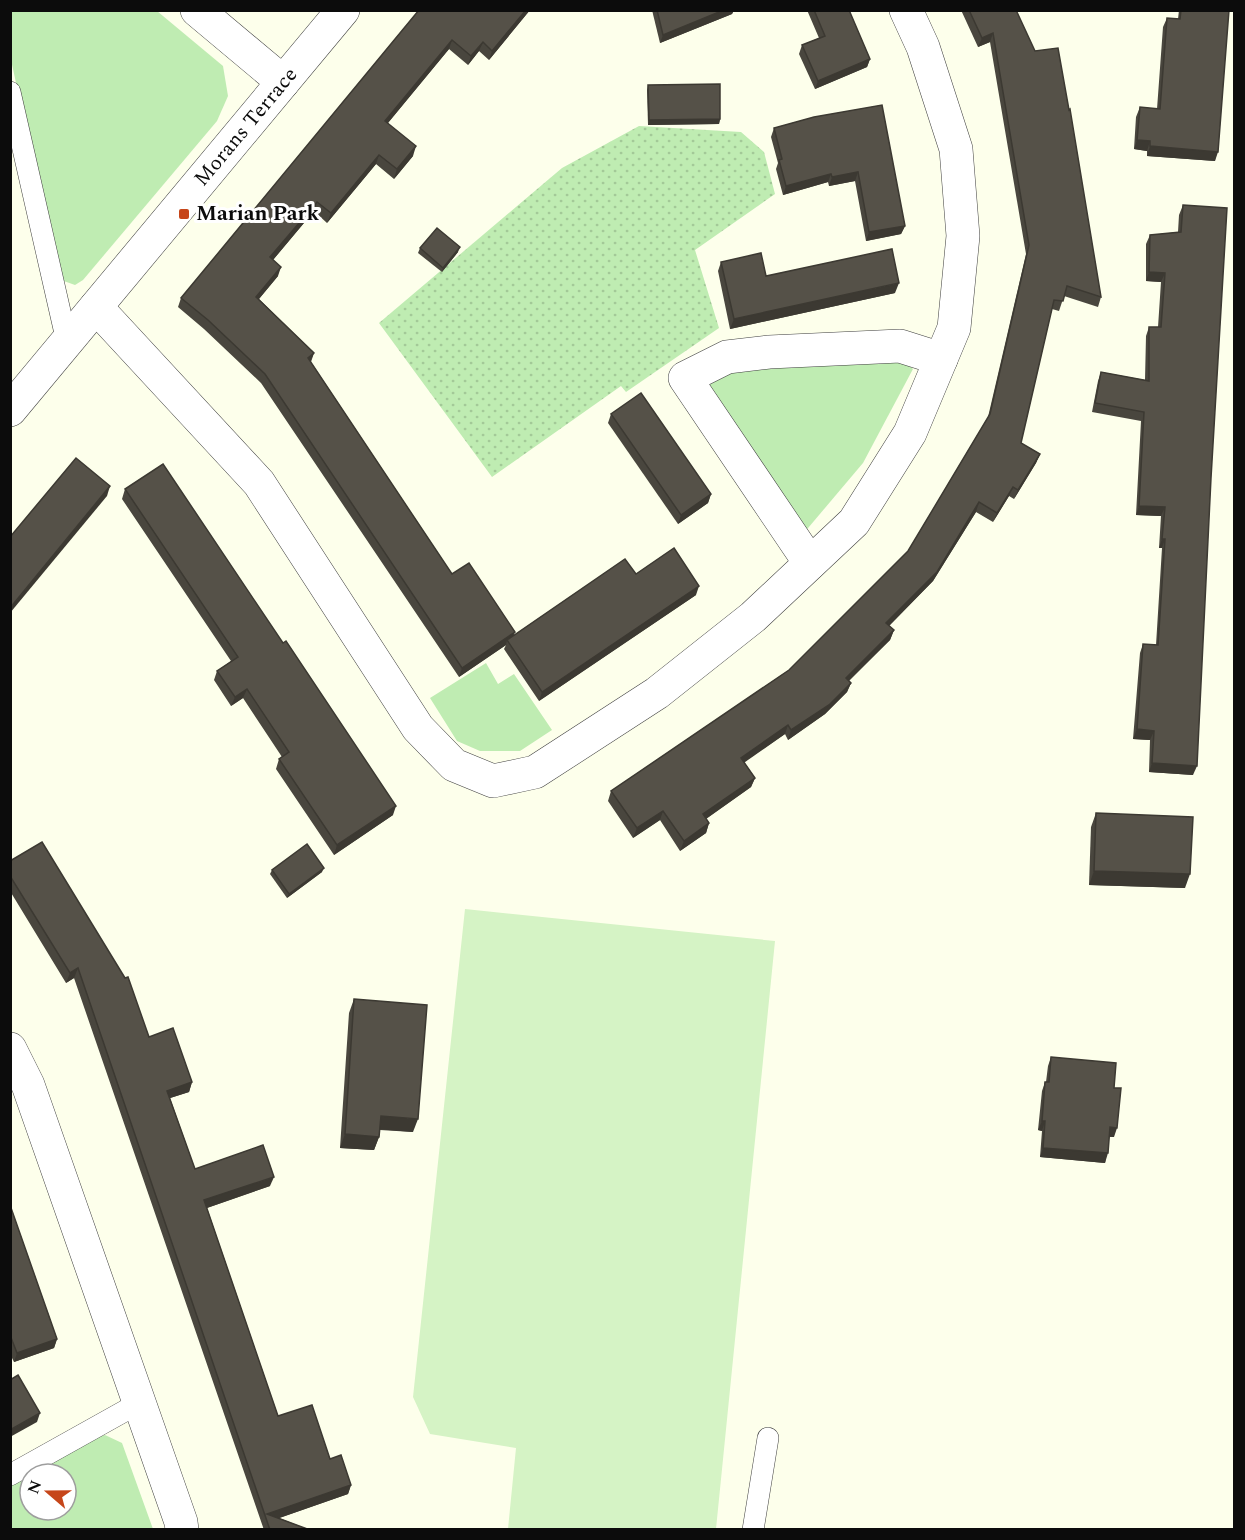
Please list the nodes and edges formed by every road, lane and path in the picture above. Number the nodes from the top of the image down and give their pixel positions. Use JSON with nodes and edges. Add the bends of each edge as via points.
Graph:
{"nodes":[{"id":1,"x":197,"y":10,"type":"edge"},
{"id":2,"x":343,"y":10,"type":"edge"},
{"id":3,"x":906,"y":10,"type":"edge"},
{"id":4,"x":283,"y":82,"type":"junction"},
{"id":5,"x":10,"y":92,"type":"edge"},
{"id":6,"x":96,"y":307,"type":"junction"},
{"id":7,"x":67,"y":342,"type":"junction"},
{"id":8,"x":941,"y":359,"type":"junction"},
{"id":9,"x":10,"y":410,"type":"edge"},
{"id":10,"x":810,"y":563,"type":"junction"},
{"id":11,"x":10,"y":1049,"type":"edge"},
{"id":12,"x":139,"y":1403,"type":"junction"},
{"id":13,"x":768,"y":1438,"type":"dead end"},
{"id":14,"x":10,"y":1475,"type":"edge"},
{"id":15,"x":182,"y":1530,"type":"edge"},
{"id":16,"x":753,"y":1530,"type":"edge"}],
"edges":[{"from":1,"to":4,"type":"street"},
{"from":2,"to":4,"type":"street","name":"Morans Terrace"},
{"from":3,"to":8,"type":"street","via":[[923,47],[956,149],[963,236],[954,328]]},
{"from":4,"to":6,"type":"street","name":"Morans Terrace"},
{"from":5,"to":7,"type":"lane"},
{"from":6,"to":7,"type":"street","name":"Morans Terrace"},
{"from":6,"to":10,"type":"street","via":[[259,483],[418,728],[454,765],[493,781],[535,772],[657,693],[753,617]]},
{"from":7,"to":9,"type":"street","name":"Morans Terrace"},
{"from":8,"to":10,"type":"street","via":[[910,434],[860,513]]},
{"from":8,"to":10,"type":"street","via":[[900,346],[770,352],[727,357],[685,378]]},
{"from":11,"to":12,"type":"street","via":[[28,1085]]},
{"from":12,"to":14,"type":"lane"},
{"from":12,"to":15,"type":"street"},
{"from":13,"to":16,"type":"lane"}]}
